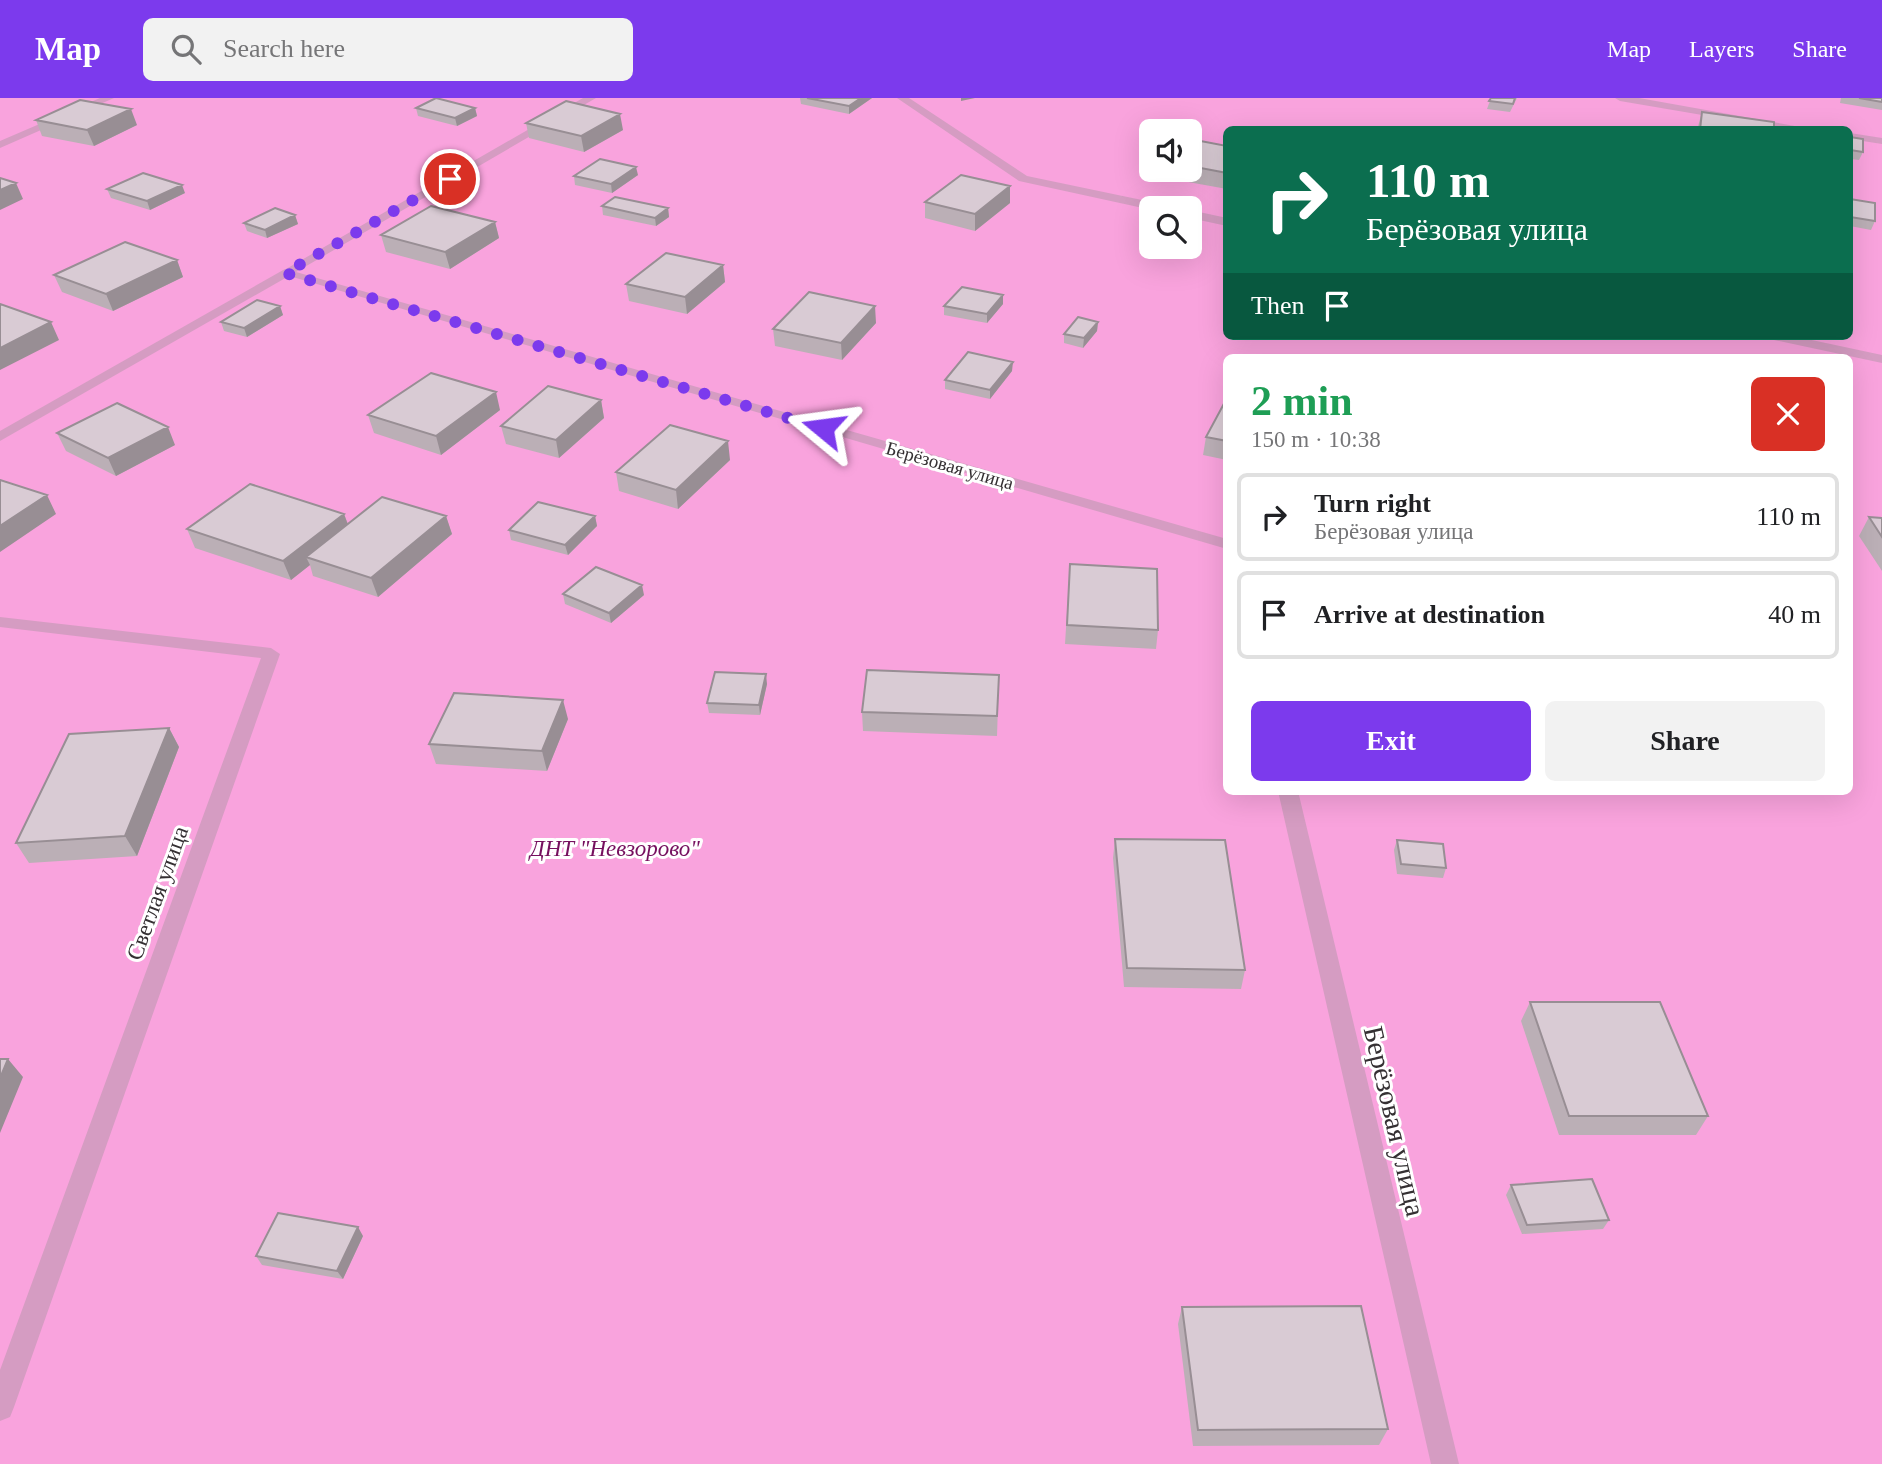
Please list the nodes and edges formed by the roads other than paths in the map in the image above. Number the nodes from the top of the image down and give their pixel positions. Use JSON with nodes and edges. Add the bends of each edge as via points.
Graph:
{"nodes":[{"id":1,"x":109,"y":98,"type":"edge"},
{"id":2,"x":591,"y":98,"type":"edge"},
{"id":3,"x":901,"y":98,"type":"edge"},
{"id":4,"x":1620,"y":98,"type":"edge"},
{"id":5,"x":1788,"y":126,"type":"edge"},
{"id":6,"x":1853,"y":136,"type":"edge"},
{"id":7,"x":1882,"y":141,"type":"edge"},
{"id":8,"x":0,"y":145,"type":"edge"},
{"id":9,"x":1139,"y":204,"type":"edge"},
{"id":10,"x":1202,"y":217,"type":"edge"},
{"id":11,"x":1223,"y":221,"type":"edge"},
{"id":12,"x":285,"y":273,"type":"junction"},
{"id":13,"x":1793,"y":340,"type":"edge"},
{"id":14,"x":1882,"y":359,"type":"edge"},
{"id":15,"x":0,"y":437,"type":"edge"},
{"id":16,"x":1223,"y":543,"type":"edge"},
{"id":17,"x":0,"y":622,"type":"edge"},
{"id":18,"x":1289,"y":795,"type":"edge"},
{"id":19,"x":0,"y":1407,"type":"edge"},
{"id":20,"x":1445,"y":1464,"type":"edge"}],
"edges":[{"from":1,"to":8,"type":"street"},
{"from":2,"to":12,"type":"street"},
{"from":3,"to":9,"type":"street","via":[[1023,180]]},
{"from":4,"to":5,"type":"street"},
{"from":6,"to":7,"type":"street"},
{"from":10,"to":11,"type":"street"},
{"from":12,"to":15,"type":"street"},
{"from":12,"to":16,"type":"street","name":"Берёзовая улица"},
{"from":13,"to":14,"type":"street"},
{"from":17,"to":19,"type":"street","name":"Светлая улица","via":[[271,654]]},
{"from":18,"to":20,"type":"street","name":"Берёзовая улица"}]}
